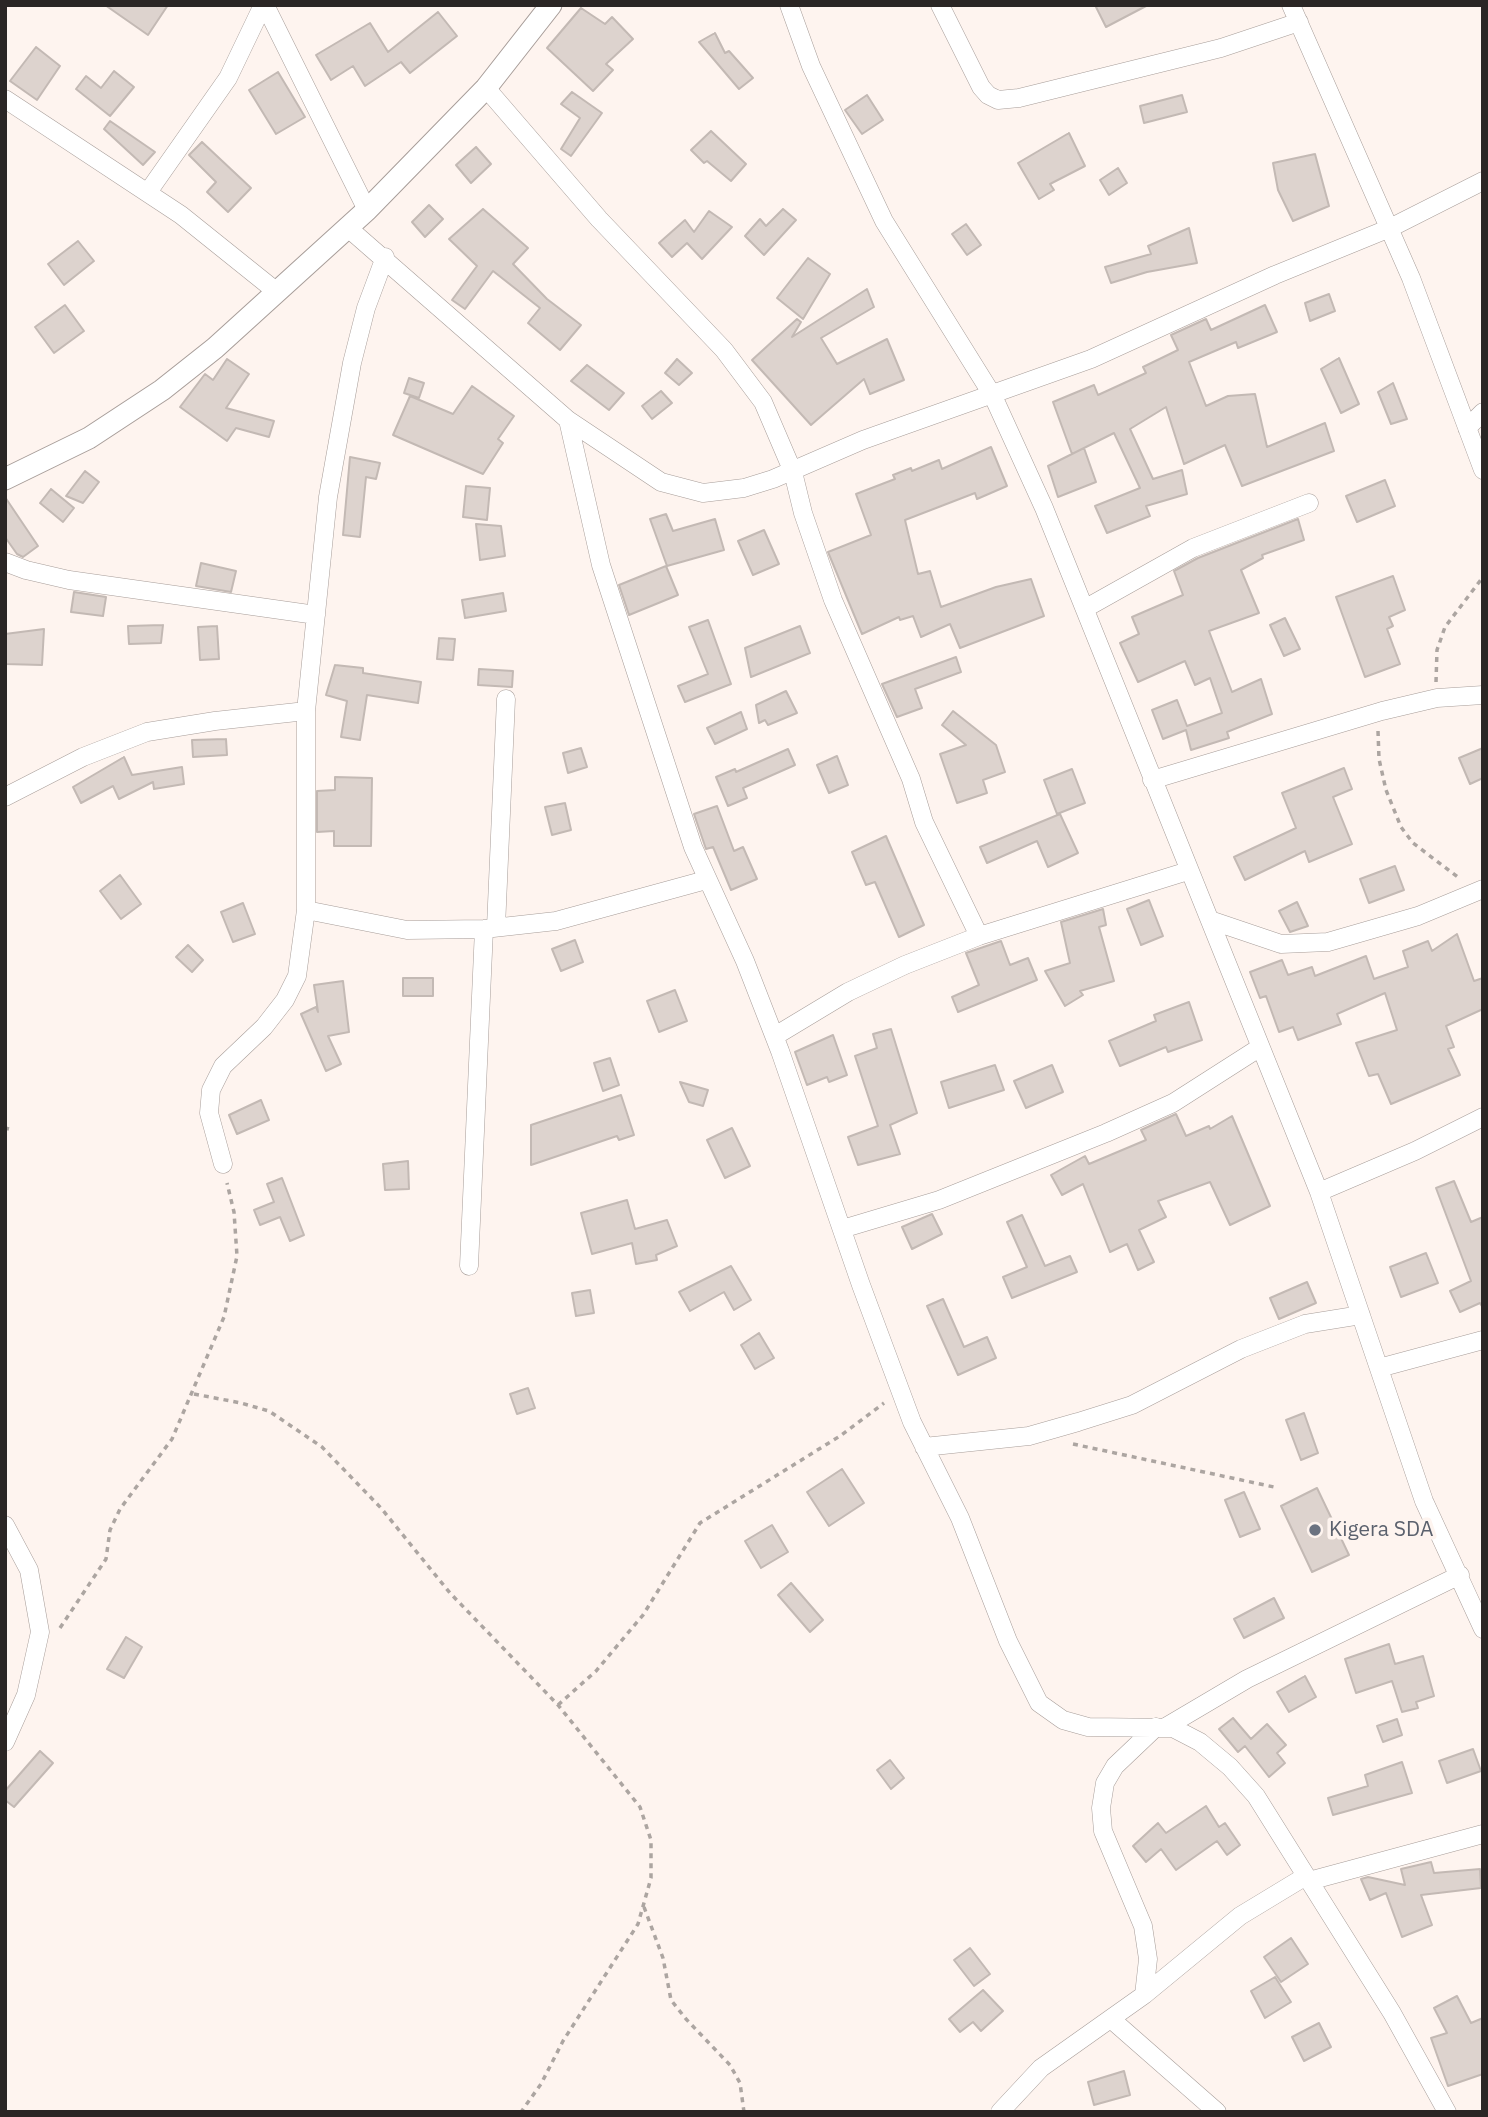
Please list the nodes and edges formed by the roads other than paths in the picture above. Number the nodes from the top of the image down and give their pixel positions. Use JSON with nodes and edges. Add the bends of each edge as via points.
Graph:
{"nodes":[{"id":1,"x":264,"y":5,"type":"edge"},
{"id":2,"x":551,"y":5,"type":"edge"},
{"id":3,"x":789,"y":5,"type":"edge"},
{"id":4,"x":940,"y":5,"type":"edge"},
{"id":5,"x":1291,"y":5,"type":"edge"},
{"id":6,"x":1299,"y":22,"type":"junction"},
{"id":7,"x":486,"y":88,"type":"junction"},
{"id":8,"x":5,"y":99,"type":"edge"},
{"id":9,"x":1483,"y":181,"type":"edge"},
{"id":10,"x":148,"y":192,"type":"junction"},
{"id":11,"x":367,"y":210,"type":"junction"},
{"id":12,"x":348,"y":227,"type":"junction"},
{"id":13,"x":1390,"y":228,"type":"junction"},
{"id":14,"x":385,"y":257,"type":"junction"},
{"id":15,"x":278,"y":292,"type":"junction"},
{"id":16,"x":993,"y":396,"type":"junction"},
{"id":17,"x":1483,"y":412,"type":"edge"},
{"id":18,"x":569,"y":419,"type":"junction"},
{"id":19,"x":1467,"y":428,"type":"junction"},
{"id":20,"x":1483,"y":470,"type":"edge"},
{"id":21,"x":793,"y":472,"type":"junction"},
{"id":22,"x":5,"y":479,"type":"edge"},
{"id":23,"x":1309,"y":503,"type":"dead end"},
{"id":24,"x":5,"y":562,"type":"edge"},
{"id":25,"x":1086,"y":608,"type":"junction"},
{"id":26,"x":316,"y":615,"type":"junction"},
{"id":27,"x":1483,"y":695,"type":"edge"},
{"id":28,"x":506,"y":699,"type":"dead end"},
{"id":29,"x":306,"y":711,"type":"junction"},
{"id":30,"x":1152,"y":780,"type":"junction"},
{"id":31,"x":5,"y":797,"type":"edge"},
{"id":32,"x":1188,"y":871,"type":"junction"},
{"id":33,"x":706,"y":880,"type":"junction"},
{"id":34,"x":1480,"y":890,"type":"edge"},
{"id":35,"x":306,"y":910,"type":"junction"},
{"id":36,"x":1210,"y":920,"type":"junction"},
{"id":37,"x":490,"y":928,"type":"junction"},
{"id":38,"x":979,"y":936,"type":"junction"},
{"id":39,"x":775,"y":1036,"type":"junction"},
{"id":40,"x":1259,"y":1048,"type":"junction"},
{"id":41,"x":1483,"y":1117,"type":"edge"},
{"id":42,"x":223,"y":1164,"type":"road end"},
{"id":43,"x":1319,"y":1192,"type":"junction"},
{"id":44,"x":842,"y":1228,"type":"junction"},
{"id":45,"x":469,"y":1266,"type":"dead end"},
{"id":46,"x":1361,"y":1315,"type":"junction"},
{"id":47,"x":1483,"y":1340,"type":"edge"},
{"id":48,"x":1379,"y":1368,"type":"junction"},
{"id":49,"x":924,"y":1447,"type":"junction"},
{"id":50,"x":5,"y":1525,"type":"edge"},
{"id":51,"x":1460,"y":1575,"type":"junction"},
{"id":52,"x":1483,"y":1629,"type":"edge"},
{"id":53,"x":1160,"y":1728,"type":"junction"},
{"id":54,"x":5,"y":1742,"type":"edge"},
{"id":55,"x":1483,"y":1834,"type":"edge"},
{"id":56,"x":1308,"y":1879,"type":"junction"},
{"id":57,"x":1144,"y":1994,"type":"junction"},
{"id":58,"x":1111,"y":2019,"type":"junction"},
{"id":59,"x":1000,"y":2112,"type":"edge"},
{"id":60,"x":1217,"y":2112,"type":"edge"},
{"id":61,"x":1447,"y":2112,"type":"edge"}],
"edges":[{"from":1,"to":10,"type":"street","via":[[229,78]]},
{"from":1,"to":11,"type":"street"},
{"from":2,"to":7,"type":"street"},
{"from":3,"to":16,"type":"street","via":[[811,66],[884,221]]},
{"from":4,"to":6,"type":"street","via":[[981,87],[998,100],[1221,48]]},
{"from":5,"to":6,"type":"street"},
{"from":6,"to":13,"type":"street"},
{"from":7,"to":11,"type":"street"},
{"from":7,"to":21,"type":"street","via":[[599,219],[724,350],[763,402]]},
{"from":8,"to":10,"type":"street"},
{"from":9,"to":13,"type":"street"},
{"from":10,"to":15,"type":"street"},
{"from":11,"to":12,"type":"street"},
{"from":12,"to":14,"type":"street"},
{"from":12,"to":15,"type":"street"},
{"from":13,"to":16,"type":"street","via":[[1091,359]]},
{"from":13,"to":19,"type":"street"},
{"from":14,"to":18,"type":"street"},
{"from":14,"to":26,"type":"street","via":[[366,308],[338,430]]},
{"from":15,"to":22,"type":"street","via":[[162,390],[89,438]]},
{"from":16,"to":21,"type":"street","via":[[863,440]]},
{"from":16,"to":25,"type":"street"},
{"from":17,"to":19,"type":"street"},
{"from":18,"to":21,"type":"street","via":[[634,466],[677,488],[720,492]]},
{"from":18,"to":33,"type":"street","via":[[601,565],[654,737]]},
{"from":19,"to":20,"type":"street"},
{"from":21,"to":38,"type":"street","via":[[833,600],[911,779],[924,822]]},
{"from":23,"to":25,"type":"street","via":[[1193,548]]},
{"from":24,"to":26,"type":"street","via":[[69,580]]},
{"from":25,"to":30,"type":"street"},
{"from":26,"to":29,"type":"street"},
{"from":27,"to":30,"type":"street","via":[[1437,698],[1382,711]]},
{"from":28,"to":37,"type":"street"},
{"from":29,"to":31,"type":"street","via":[[147,733],[83,757]]},
{"from":29,"to":35,"type":"street"},
{"from":30,"to":32,"type":"street"},
{"from":32,"to":36,"type":"street"},
{"from":32,"to":38,"type":"street"},
{"from":33,"to":37,"type":"street","via":[[556,921]]},
{"from":33,"to":39,"type":"street"},
{"from":34,"to":36,"type":"street","via":[[1418,916],[1328,942],[1281,944]]},
{"from":35,"to":37,"type":"street","via":[[407,930]]},
{"from":35,"to":42,"type":"street","via":[[297,976],[285,1000],[223,1066],[211,1090],[209,1113]]},
{"from":36,"to":40,"type":"street"},
{"from":37,"to":45,"type":"street"},
{"from":38,"to":39,"type":"street","via":[[848,992]]},
{"from":39,"to":44,"type":"street"},
{"from":40,"to":43,"type":"street"},
{"from":40,"to":44,"type":"street","via":[[1173,1103],[1107,1133],[939,1200]]},
{"from":41,"to":43,"type":"street"},
{"from":43,"to":46,"type":"street"},
{"from":44,"to":49,"type":"street"},
{"from":46,"to":48,"type":"street"},
{"from":46,"to":49,"type":"street","via":[[1305,1324],[1241,1349],[1132,1405],[1078,1422],[1029,1436]]},
{"from":47,"to":48,"type":"street"},
{"from":48,"to":51,"type":"street","via":[[1424,1501]]},
{"from":49,"to":53,"type":"street","via":[[960,1518],[1008,1641],[1039,1703],[1063,1720],[1088,1727]]},
{"from":50,"to":54,"type":"street","via":[[29,1570],[40,1632],[26,1695]]},
{"from":51,"to":52,"type":"street"},
{"from":51,"to":53,"type":"street","via":[[1247,1679]]},
{"from":53,"to":56,"type":"street","via":[[1172,1728],[1200,1742],[1230,1766],[1256,1796]]},
{"from":53,"to":57,"type":"street","via":[[1115,1766],[1105,1783],[1101,1808],[1103,1831],[1143,1926],[1148,1959]]},
{"from":55,"to":56,"type":"street"},
{"from":56,"to":57,"type":"street","via":[[1240,1916]]},
{"from":56,"to":61,"type":"street","via":[[1392,2012]]},
{"from":57,"to":58,"type":"street"},
{"from":58,"to":59,"type":"street","via":[[1041,2068]]},
{"from":58,"to":60,"type":"street"}]}
